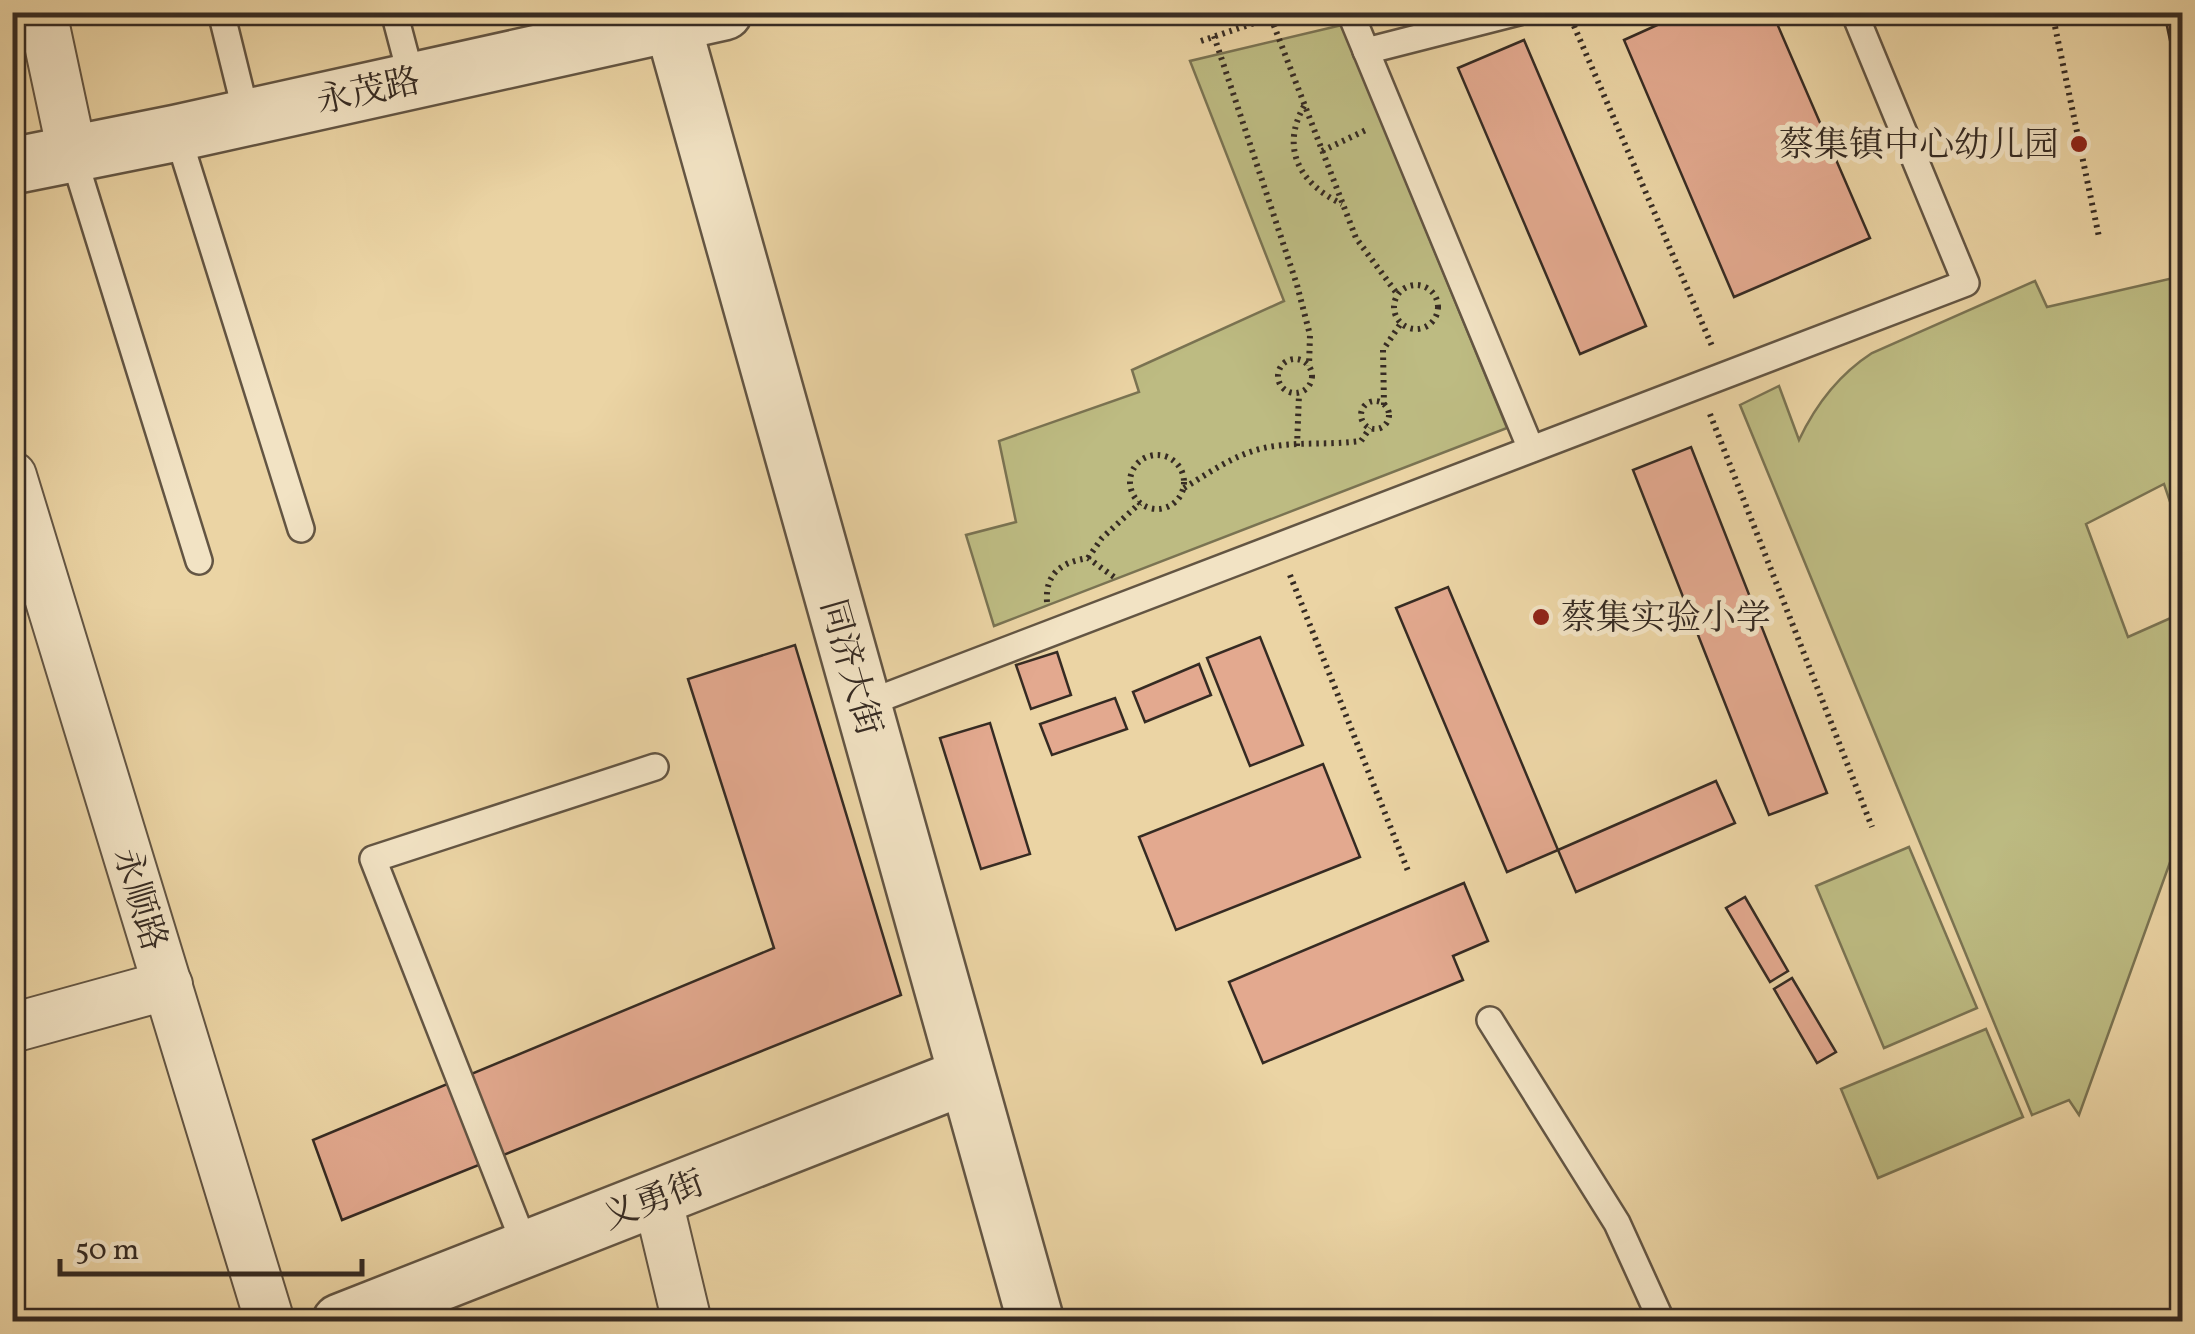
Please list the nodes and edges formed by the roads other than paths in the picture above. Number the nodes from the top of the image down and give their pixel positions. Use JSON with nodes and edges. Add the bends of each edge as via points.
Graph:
{"nodes":[{"id":1,"x":42,"y":12,"type":"edge"},
{"id":2,"x":221,"y":12,"type":"edge"},
{"id":3,"x":394,"y":12,"type":"edge"},
{"id":4,"x":724,"y":12,"type":"edge"},
{"id":5,"x":1350,"y":12,"type":"edge"},
{"id":6,"x":1519,"y":12,"type":"edge"},
{"id":7,"x":1854,"y":12,"type":"edge"},
{"id":8,"x":670,"y":18,"type":"edge"},
{"id":9,"x":1366,"y":52,"type":"junction"},
{"id":10,"x":412,"y":80,"type":"junction"},
{"id":11,"x":247,"y":117,"type":"junction"},
{"id":12,"x":177,"y":133,"type":"junction"},
{"id":13,"x":72,"y":152,"type":"junction"},
{"id":14,"x":12,"y":166,"type":"edge"},
{"id":15,"x":1530,"y":450,"type":"junction"},
{"id":16,"x":12,"y":476,"type":"edge"},
{"id":17,"x":301,"y":528,"type":"dead end"},
{"id":18,"x":199,"y":561,"type":"dead end"},
{"id":19,"x":863,"y":705,"type":"junction"},
{"id":20,"x":654,"y":768,"type":"dead end"},
{"id":21,"x":168,"y":986,"type":"junction"},
{"id":22,"x":1490,"y":1020,"type":"dead end"},
{"id":23,"x":12,"y":1028,"type":"edge"},
{"id":24,"x":966,"y":1076,"type":"junction"},
{"id":25,"x":657,"y":1197,"type":"junction"},
{"id":26,"x":526,"y":1248,"type":"junction"},
{"id":27,"x":270,"y":1322,"type":"edge"},
{"id":28,"x":340,"y":1322,"type":"edge"},
{"id":29,"x":687,"y":1322,"type":"edge"},
{"id":30,"x":1036,"y":1322,"type":"edge"},
{"id":31,"x":1662,"y":1322,"type":"edge"}],
"edges":[{"from":1,"to":13,"type":"street"},
{"from":2,"to":11,"type":"lane"},
{"from":3,"to":10,"type":"lane"},
{"from":4,"to":8,"type":"street","name":"永茂路"},
{"from":5,"to":9,"type":"lane"},
{"from":6,"to":9,"type":"lane"},
{"from":7,"to":15,"type":"lane","via":[[1966,283]]},
{"from":8,"to":10,"type":"street","name":"永茂路"},
{"from":8,"to":19,"type":"street","name":"同济大街"},
{"from":9,"to":15,"type":"lane"},
{"from":10,"to":11,"type":"street","name":"永茂路"},
{"from":11,"to":12,"type":"street","name":"永茂路"},
{"from":12,"to":13,"type":"street","name":"永茂路"},
{"from":12,"to":17,"type":"lane"},
{"from":13,"to":14,"type":"street","name":"永茂路"},
{"from":13,"to":18,"type":"lane"},
{"from":15,"to":19,"type":"lane"},
{"from":16,"to":21,"type":"street","name":"永顺路"},
{"from":19,"to":24,"type":"street","name":"同济大街"},
{"from":20,"to":26,"type":"lane","via":[[374,859]]},
{"from":21,"to":23,"type":"street"},
{"from":21,"to":27,"type":"street","name":"永顺路"},
{"from":22,"to":31,"type":"lane","via":[[1617,1223]]},
{"from":24,"to":25,"type":"street","name":"义勇街"},
{"from":24,"to":30,"type":"street","name":"同济大街"},
{"from":25,"to":26,"type":"street","name":"义勇街"},
{"from":25,"to":29,"type":"street"},
{"from":26,"to":28,"type":"street","name":"义勇街"}]}
